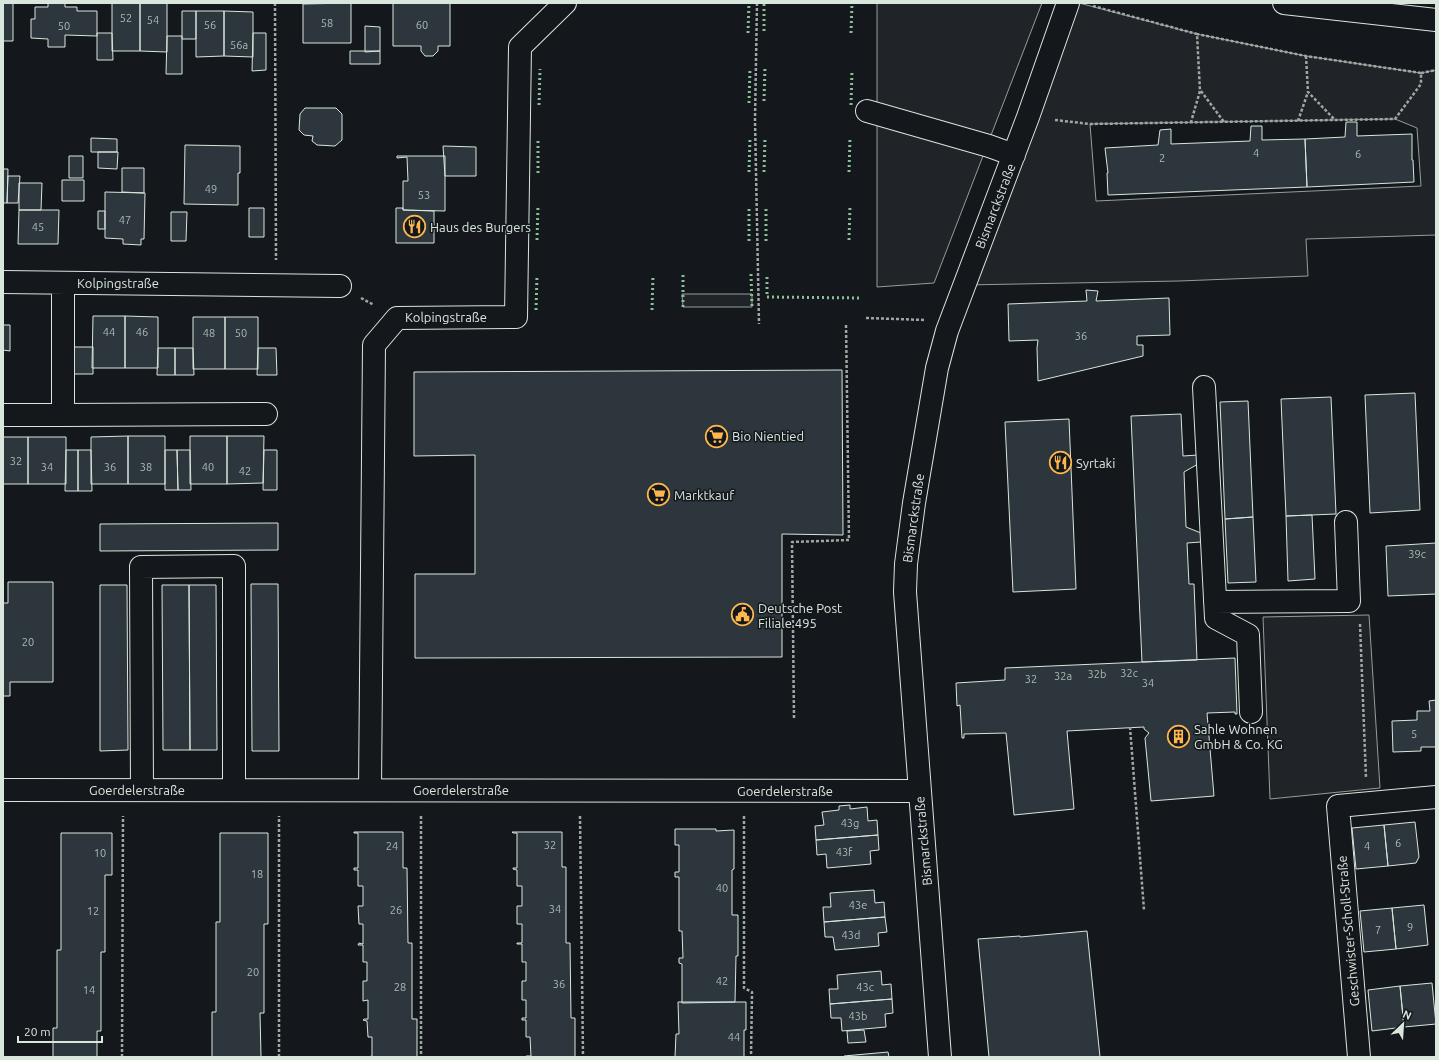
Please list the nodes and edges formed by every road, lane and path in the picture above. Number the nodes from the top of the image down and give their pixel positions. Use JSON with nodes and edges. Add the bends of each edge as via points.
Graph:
{"nodes":[{"id":1,"x":276,"y":3,"type":"edge"},
{"id":2,"x":565,"y":3,"type":"edge"},
{"id":3,"x":757,"y":3,"type":"edge"},
{"id":4,"x":1068,"y":3,"type":"edge"},
{"id":5,"x":1284,"y":3,"type":"edge"},
{"id":6,"x":1092,"y":6,"type":"dead end"},
{"id":7,"x":1436,"y":20,"type":"edge"},
{"id":8,"x":1197,"y":34,"type":"junction"},
{"id":9,"x":1306,"y":56,"type":"junction"},
{"id":10,"x":1436,"y":70,"type":"edge"},
{"id":11,"x":1422,"y":73,"type":"junction"},
{"id":12,"x":1200,"y":91,"type":"junction"},
{"id":13,"x":1308,"y":92,"type":"junction"},
{"id":14,"x":867,"y":111,"type":"dead end"},
{"id":15,"x":1028,"y":117,"type":"junction"},
{"id":16,"x":1335,"y":120,"type":"junction"},
{"id":17,"x":1298,"y":121,"type":"junction"},
{"id":18,"x":1191,"y":122,"type":"junction"},
{"id":19,"x":1224,"y":122,"type":"junction"},
{"id":20,"x":1014,"y":155,"type":"junction"},
{"id":21,"x":3,"y":282,"type":"edge"},
{"id":22,"x":63,"y":283,"type":"junction"},
{"id":23,"x":276,"y":284,"type":"junction"},
{"id":24,"x":340,"y":286,"type":"joint"},
{"id":25,"x":397,"y":318,"type":"junction"},
{"id":26,"x":866,"y":318,"type":"dead end"},
{"id":27,"x":925,"y":320,"type":"dead end"},
{"id":28,"x":846,"y":323,"type":"dead end"},
{"id":29,"x":759,"y":324,"type":"dead end"},
{"id":30,"x":1204,"y":387,"type":"dead end"},
{"id":31,"x":266,"y":414,"type":"dead end"},
{"id":32,"x":3,"y":415,"type":"edge"},
{"id":33,"x":63,"y":415,"type":"junction"},
{"id":34,"x":1346,"y":522,"type":"dead end"},
{"id":35,"x":1349,"y":601,"type":"junction"},
{"id":36,"x":1215,"y":602,"type":"junction"},
{"id":37,"x":1251,"y":712,"type":"dead end"},
{"id":38,"x":794,"y":718,"type":"dead end"},
{"id":39,"x":1130,"y":727,"type":"dead end"},
{"id":40,"x":3,"y":790,"type":"edge"},
{"id":41,"x":133,"y":790,"type":"junction"},
{"id":42,"x":234,"y":790,"type":"junction"},
{"id":43,"x":279,"y":790,"type":"junction"},
{"id":44,"x":370,"y":790,"type":"junction"},
{"id":45,"x":421,"y":790,"type":"junction"},
{"id":46,"x":580,"y":791,"type":"junction"},
{"id":47,"x":744,"y":791,"type":"junction"},
{"id":48,"x":919,"y":791,"type":"junction"},
{"id":49,"x":1436,"y":797,"type":"edge"},
{"id":50,"x":1367,"y":803,"type":"junction"},
{"id":51,"x":1144,"y":910,"type":"dead end"},
{"id":52,"x":122,"y":1057,"type":"edge"},
{"id":53,"x":278,"y":1057,"type":"edge"},
{"id":54,"x":421,"y":1057,"type":"edge"},
{"id":55,"x":583,"y":1057,"type":"edge"},
{"id":56,"x":751,"y":1057,"type":"edge"},
{"id":57,"x":940,"y":1057,"type":"edge"},
{"id":58,"x":1359,"y":1057,"type":"edge"}],
"edges":[{"from":1,"to":23,"type":"path"},
{"from":2,"to":25,"type":"street","name":"Kolpingstraße","via":[[520,47],[516,317]]},
{"from":3,"to":29,"type":"path","via":[[755,120]]},
{"from":4,"to":15,"type":"street","name":"Bismarckstraße"},
{"from":5,"to":7,"type":"street"},
{"from":6,"to":8,"type":"path"},
{"from":8,"to":9,"type":"path"},
{"from":8,"to":12,"type":"path"},
{"from":9,"to":11,"type":"path"},
{"from":9,"to":13,"type":"path"},
{"from":10,"to":11,"type":"path"},
{"from":11,"to":16,"type":"path","via":[[1421,84],[1395,119]]},
{"from":12,"to":18,"type":"path"},
{"from":12,"to":19,"type":"path"},
{"from":13,"to":16,"type":"path"},
{"from":13,"to":17,"type":"path"},
{"from":14,"to":20,"type":"street"},
{"from":15,"to":18,"type":"path","via":[[1090,124]]},
{"from":15,"to":20,"type":"street","name":"Bismarckstraße"},
{"from":16,"to":17,"type":"path"},
{"from":17,"to":19,"type":"path"},
{"from":18,"to":19,"type":"path"},
{"from":20,"to":48,"type":"street","name":"Bismarckstraße","via":[[947,331],[937,368],[914,503],[905,592]]},
{"from":21,"to":22,"type":"street","name":"Kolpingstraße"},
{"from":22,"to":23,"type":"street","name":"Kolpingstraße"},
{"from":22,"to":33,"type":"street"},
{"from":23,"to":24,"type":"street","name":"Kolpingstraße"},
{"from":24,"to":25,"type":"path","name":"Kolpingstraße"},
{"from":25,"to":44,"type":"street","via":[[374,345]]},
{"from":26,"to":27,"type":"path"},
{"from":28,"to":38,"type":"path","via":[[849,540],[792,542]]},
{"from":30,"to":36,"type":"street"},
{"from":31,"to":33,"type":"street"},
{"from":32,"to":33,"type":"street"},
{"from":34,"to":35,"type":"street"},
{"from":35,"to":36,"type":"street"},
{"from":35,"to":50,"type":"path","via":[[1359,601]]},
{"from":36,"to":37,"type":"street","via":[[1216,618],[1248,635]]},
{"from":39,"to":51,"type":"path"},
{"from":40,"to":41,"type":"street","name":"Goerdelerstraße"},
{"from":41,"to":42,"type":"street","name":"Goerdelerstraße"},
{"from":41,"to":42,"type":"street","via":[[141,567],[234,566]]},
{"from":41,"to":52,"type":"path"},
{"from":42,"to":43,"type":"street","name":"Goerdelerstraße"},
{"from":43,"to":44,"type":"street","name":"Goerdelerstraße"},
{"from":43,"to":53,"type":"path"},
{"from":44,"to":45,"type":"street","name":"Goerdelerstraße"},
{"from":45,"to":46,"type":"street","name":"Goerdelerstraße"},
{"from":45,"to":54,"type":"path"},
{"from":46,"to":47,"type":"street","name":"Goerdelerstraße"},
{"from":46,"to":55,"type":"path"},
{"from":47,"to":48,"type":"street","name":"Goerdelerstraße"},
{"from":47,"to":56,"type":"path","via":[[744,988],[752,992]]},
{"from":48,"to":57,"type":"street","name":"Bismarckstraße"},
{"from":49,"to":50,"type":"street"},
{"from":50,"to":58,"type":"street","name":"Geschwister-Scholl-Straße","via":[[1338,806]]}]}
